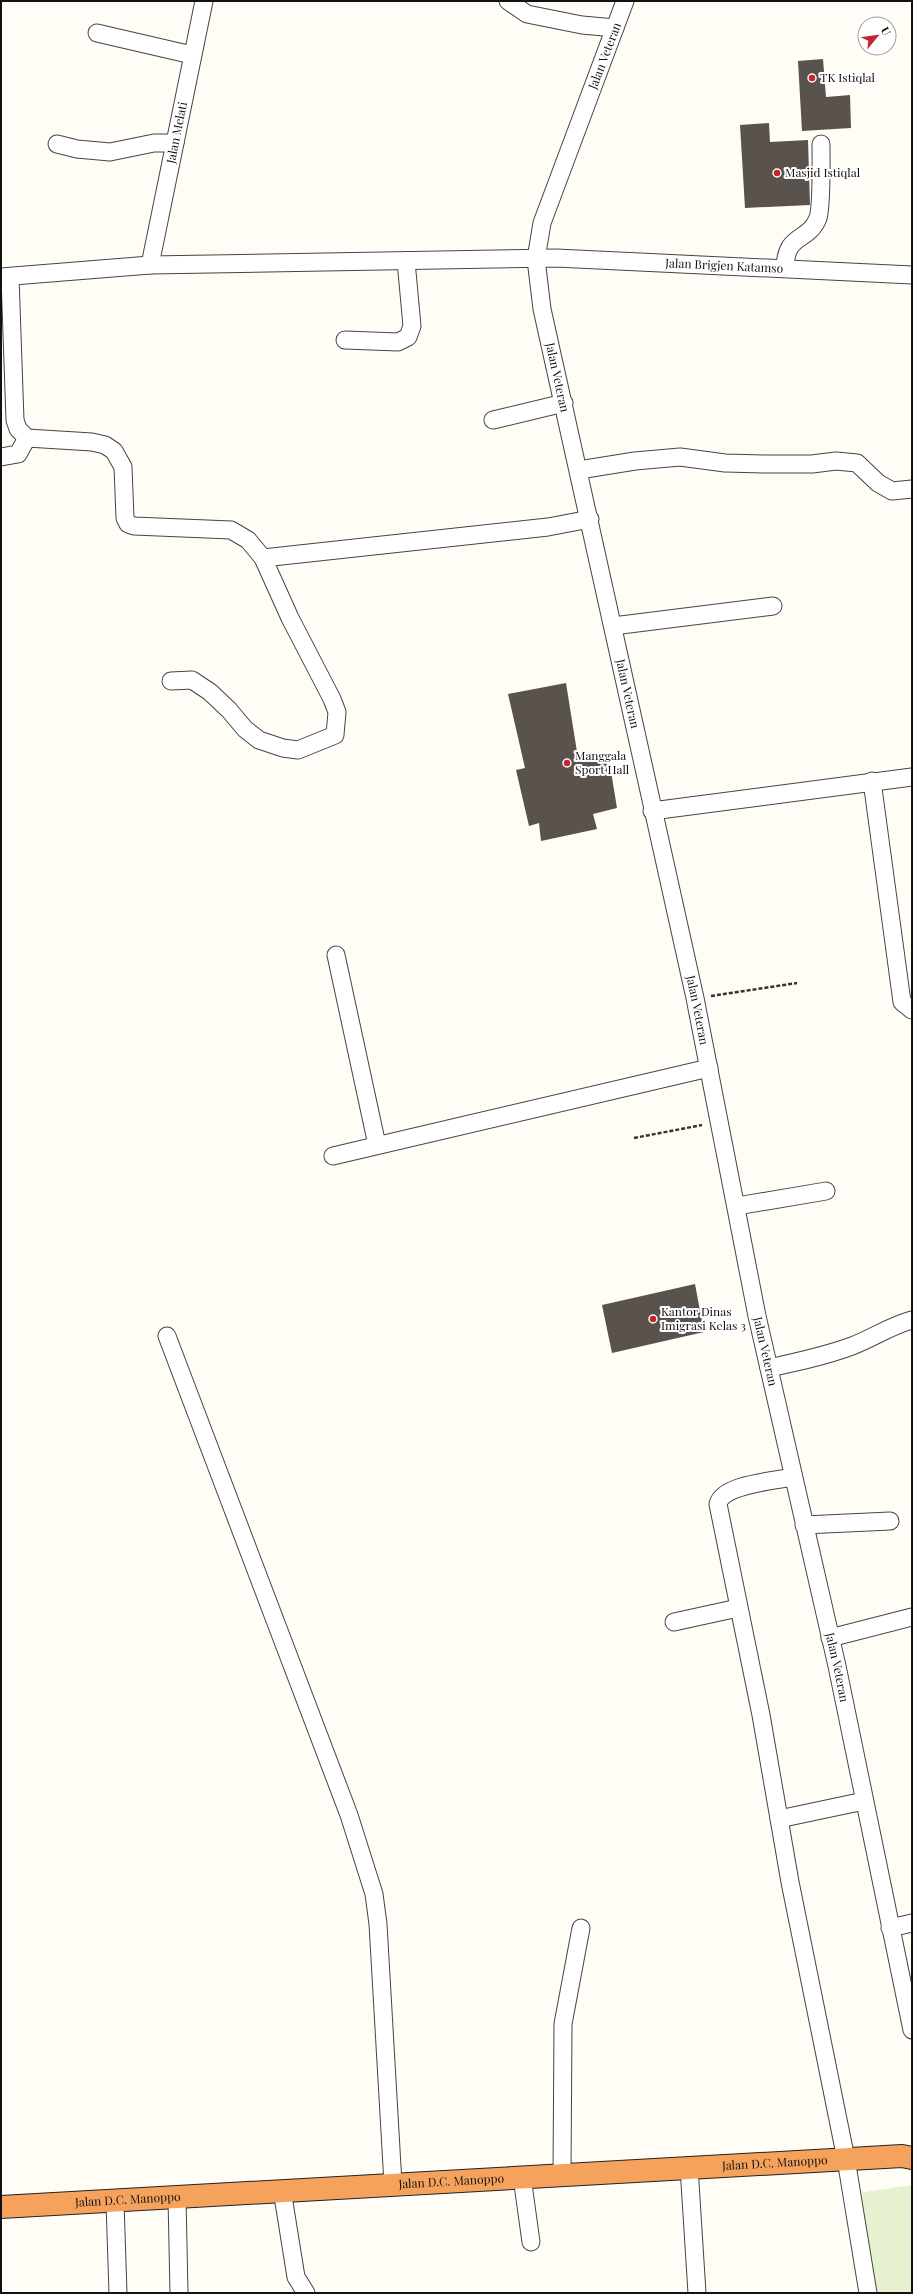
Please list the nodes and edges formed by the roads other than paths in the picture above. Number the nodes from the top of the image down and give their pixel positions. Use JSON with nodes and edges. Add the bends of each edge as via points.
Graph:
{"nodes":[{"id":1,"x":204,"y":1,"type":"edge"},
{"id":2,"x":508,"y":1,"type":"edge"},
{"id":3,"x":625,"y":1,"type":"edge"},
{"id":4,"x":615,"y":28,"type":"junction"},
{"id":5,"x":97,"y":33,"type":"dead end"},
{"id":6,"x":192,"y":55,"type":"junction"},
{"id":7,"x":175,"y":143,"type":"junction"},
{"id":8,"x":57,"y":144,"type":"dead end"},
{"id":9,"x":821,"y":144,"type":"dead end"},
{"id":10,"x":536,"y":259,"type":"junction"},
{"id":11,"x":406,"y":262,"type":"junction"},
{"id":12,"x":150,"y":266,"type":"junction"},
{"id":13,"x":785,"y":268,"type":"junction"},
{"id":14,"x":912,"y":275,"type":"edge"},
{"id":15,"x":6,"y":277,"type":"edge"},
{"id":16,"x":345,"y":340,"type":"dead end"},
{"id":17,"x":564,"y":403,"type":"junction"},
{"id":18,"x":493,"y":420,"type":"dead end"},
{"id":19,"x":26,"y":438,"type":"junction"},
{"id":20,"x":1,"y":457,"type":"edge"},
{"id":21,"x":580,"y":470,"type":"junction"},
{"id":22,"x":912,"y":489,"type":"edge"},
{"id":23,"x":590,"y":519,"type":"junction"},
{"id":24,"x":263,"y":558,"type":"junction"},
{"id":25,"x":773,"y":606,"type":"dead end"},
{"id":26,"x":614,"y":626,"type":"junction"},
{"id":27,"x":171,"y":681,"type":"dead end"},
{"id":28,"x":912,"y":777,"type":"edge"},
{"id":29,"x":872,"y":781,"type":"junction"},
{"id":30,"x":652,"y":811,"type":"junction"},
{"id":31,"x":336,"y":955,"type":"dead end"},
{"id":32,"x":912,"y":1010,"type":"edge"},
{"id":33,"x":709,"y":1068,"type":"junction"},
{"id":34,"x":378,"y":1146,"type":"junction"},
{"id":35,"x":334,"y":1156,"type":"dead end"},
{"id":36,"x":826,"y":1191,"type":"dead end"},
{"id":37,"x":737,"y":1206,"type":"junction"},
{"id":38,"x":912,"y":1320,"type":"edge"},
{"id":39,"x":167,"y":1336,"type":"dead end"},
{"id":40,"x":769,"y":1368,"type":"junction"},
{"id":41,"x":793,"y":1477,"type":"junction"},
{"id":42,"x":890,"y":1522,"type":"dead end"},
{"id":43,"x":804,"y":1525,"type":"junction"},
{"id":44,"x":738,"y":1608,"type":"junction"},
{"id":45,"x":912,"y":1617,"type":"edge"},
{"id":46,"x":674,"y":1622,"type":"dead end"},
{"id":47,"x":830,"y":1638,"type":"junction"},
{"id":48,"x":864,"y":1801,"type":"junction"},
{"id":49,"x":779,"y":1819,"type":"junction"},
{"id":50,"x":912,"y":1923,"type":"edge"},
{"id":51,"x":581,"y":1928,"type":"dead end"},
{"id":52,"x":890,"y":1928,"type":"junction"},
{"id":53,"x":912,"y":2030,"type":"edge"},
{"id":54,"x":909,"y":2156,"type":"edge"},
{"id":55,"x":846,"y":2159,"type":"junction"},
{"id":56,"x":689,"y":2167,"type":"junction"},
{"id":57,"x":562,"y":2175,"type":"junction"},
{"id":58,"x":522,"y":2177,"type":"junction"},
{"id":59,"x":393,"y":2184,"type":"junction"},
{"id":60,"x":282,"y":2190,"type":"junction"},
{"id":61,"x":177,"y":2198,"type":"junction"},
{"id":62,"x":115,"y":2202,"type":"junction"},
{"id":63,"x":1,"y":2207,"type":"edge"},
{"id":64,"x":531,"y":2242,"type":"dead end"},
{"id":65,"x":118,"y":2293,"type":"edge"},
{"id":66,"x":179,"y":2293,"type":"edge"},
{"id":67,"x":306,"y":2293,"type":"edge"},
{"id":68,"x":697,"y":2293,"type":"edge"},
{"id":69,"x":868,"y":2293,"type":"edge"}],
"edges":[{"from":1,"to":6,"type":"street","name":"Jalan Melati"},
{"from":2,"to":4,"type":"street","via":[[527,14],[582,25]]},
{"from":3,"to":4,"type":"street","name":"Jalan Veteran"},
{"from":4,"to":10,"type":"street","name":"Jalan Veteran","via":[[542,223]]},
{"from":5,"to":6,"type":"street"},
{"from":6,"to":7,"type":"street","name":"Jalan Melati"},
{"from":7,"to":8,"type":"street","via":[[154,143],[110,152]]},
{"from":7,"to":12,"type":"street","name":"Jalan Melati"},
{"from":9,"to":13,"type":"street","via":[[819,215],[813,228],[791,243],[785,254]]},
{"from":10,"to":11,"type":"street","name":"Jalan Brigjen Katamso"},
{"from":10,"to":13,"type":"street","name":"Jalan Brigjen Katamso"},
{"from":10,"to":17,"type":"street","name":"Jalan Veteran","via":[[542,309]]},
{"from":11,"to":12,"type":"street","name":"Jalan Brigjen Katamso"},
{"from":11,"to":16,"type":"street","via":[[412,326],[408,337],[398,342]]},
{"from":12,"to":15,"type":"street","name":"Jalan Brigjen Katamso"},
{"from":13,"to":14,"type":"street","name":"Jalan Brigjen Katamso"},
{"from":15,"to":19,"type":"street","via":[[15,420],[18,429]]},
{"from":17,"to":18,"type":"street"},
{"from":17,"to":21,"type":"street","name":"Jalan Veteran"},
{"from":19,"to":20,"type":"street","via":[[18,454]]},
{"from":19,"to":24,"type":"street","via":[[92,442],[105,445],[114,451],[123,467],[124,513],[128,524],[231,530],[248,540]]},
{"from":21,"to":22,"type":"street","via":[[680,457],[725,463],[812,464],[836,461],[857,463],[878,483],[892,491]]},
{"from":21,"to":23,"type":"street","name":"Jalan Veteran"},
{"from":23,"to":24,"type":"street","via":[[548,527]]},
{"from":23,"to":26,"type":"street","name":"Jalan Veteran"},
{"from":24,"to":27,"type":"street","via":[[290,618],[332,699],[337,712],[335,735],[298,750],[283,748],[260,740],[244,729],[210,692],[192,680]]},
{"from":25,"to":26,"type":"street"},
{"from":26,"to":30,"type":"street","name":"Jalan Veteran"},
{"from":28,"to":29,"type":"street"},
{"from":29,"to":30,"type":"street"},
{"from":29,"to":32,"type":"street","via":[[902,1002]]},
{"from":30,"to":33,"type":"street","name":"Jalan Veteran"},
{"from":31,"to":34,"type":"street"},
{"from":33,"to":34,"type":"street"},
{"from":33,"to":37,"type":"street","name":"Jalan Veteran"},
{"from":34,"to":35,"type":"street"},
{"from":36,"to":37,"type":"street"},
{"from":37,"to":40,"type":"street","name":"Jalan Veteran"},
{"from":38,"to":40,"type":"street","via":[[834,1352]]},
{"from":39,"to":59,"type":"street","via":[[349,1815],[374,1894],[378,1924]]},
{"from":40,"to":41,"type":"street","name":"Jalan Veteran"},
{"from":41,"to":43,"type":"street","name":"Jalan Veteran"},
{"from":41,"to":44,"type":"street","via":[[732,1489],[719,1498],[718,1504]]},
{"from":42,"to":43,"type":"street"},
{"from":43,"to":47,"type":"street","name":"Jalan Veteran"},
{"from":44,"to":46,"type":"street"},
{"from":44,"to":49,"type":"street","via":[[761,1715]]},
{"from":45,"to":47,"type":"street"},
{"from":47,"to":48,"type":"street","name":"Jalan Veteran"},
{"from":48,"to":49,"type":"street"},
{"from":48,"to":52,"type":"street","name":"Jalan Veteran"},
{"from":49,"to":55,"type":"street"},
{"from":50,"to":52,"type":"street"},
{"from":51,"to":57,"type":"street","via":[[563,2024]]},
{"from":52,"to":53,"type":"street","name":"Jalan Veteran"},
{"from":54,"to":55,"type":"highway","name":"Jalan D.C. Manoppo"},
{"from":55,"to":56,"type":"highway","name":"Jalan D.C. Manoppo"},
{"from":55,"to":69,"type":"street"},
{"from":56,"to":57,"type":"highway","name":"Jalan D.C. Manoppo"},
{"from":56,"to":68,"type":"street"},
{"from":57,"to":58,"type":"highway","name":"Jalan D.C. Manoppo"},
{"from":58,"to":59,"type":"highway","name":"Jalan D.C. Manoppo"},
{"from":58,"to":64,"type":"street"},
{"from":59,"to":60,"type":"highway","name":"Jalan D.C. Manoppo"},
{"from":60,"to":61,"type":"highway","name":"Jalan D.C. Manoppo"},
{"from":60,"to":67,"type":"street","via":[[296,2277]]},
{"from":61,"to":62,"type":"highway","name":"Jalan D.C. Manoppo"},
{"from":61,"to":66,"type":"street"},
{"from":62,"to":63,"type":"highway","name":"Jalan D.C. Manoppo"},
{"from":62,"to":65,"type":"street"}]}
